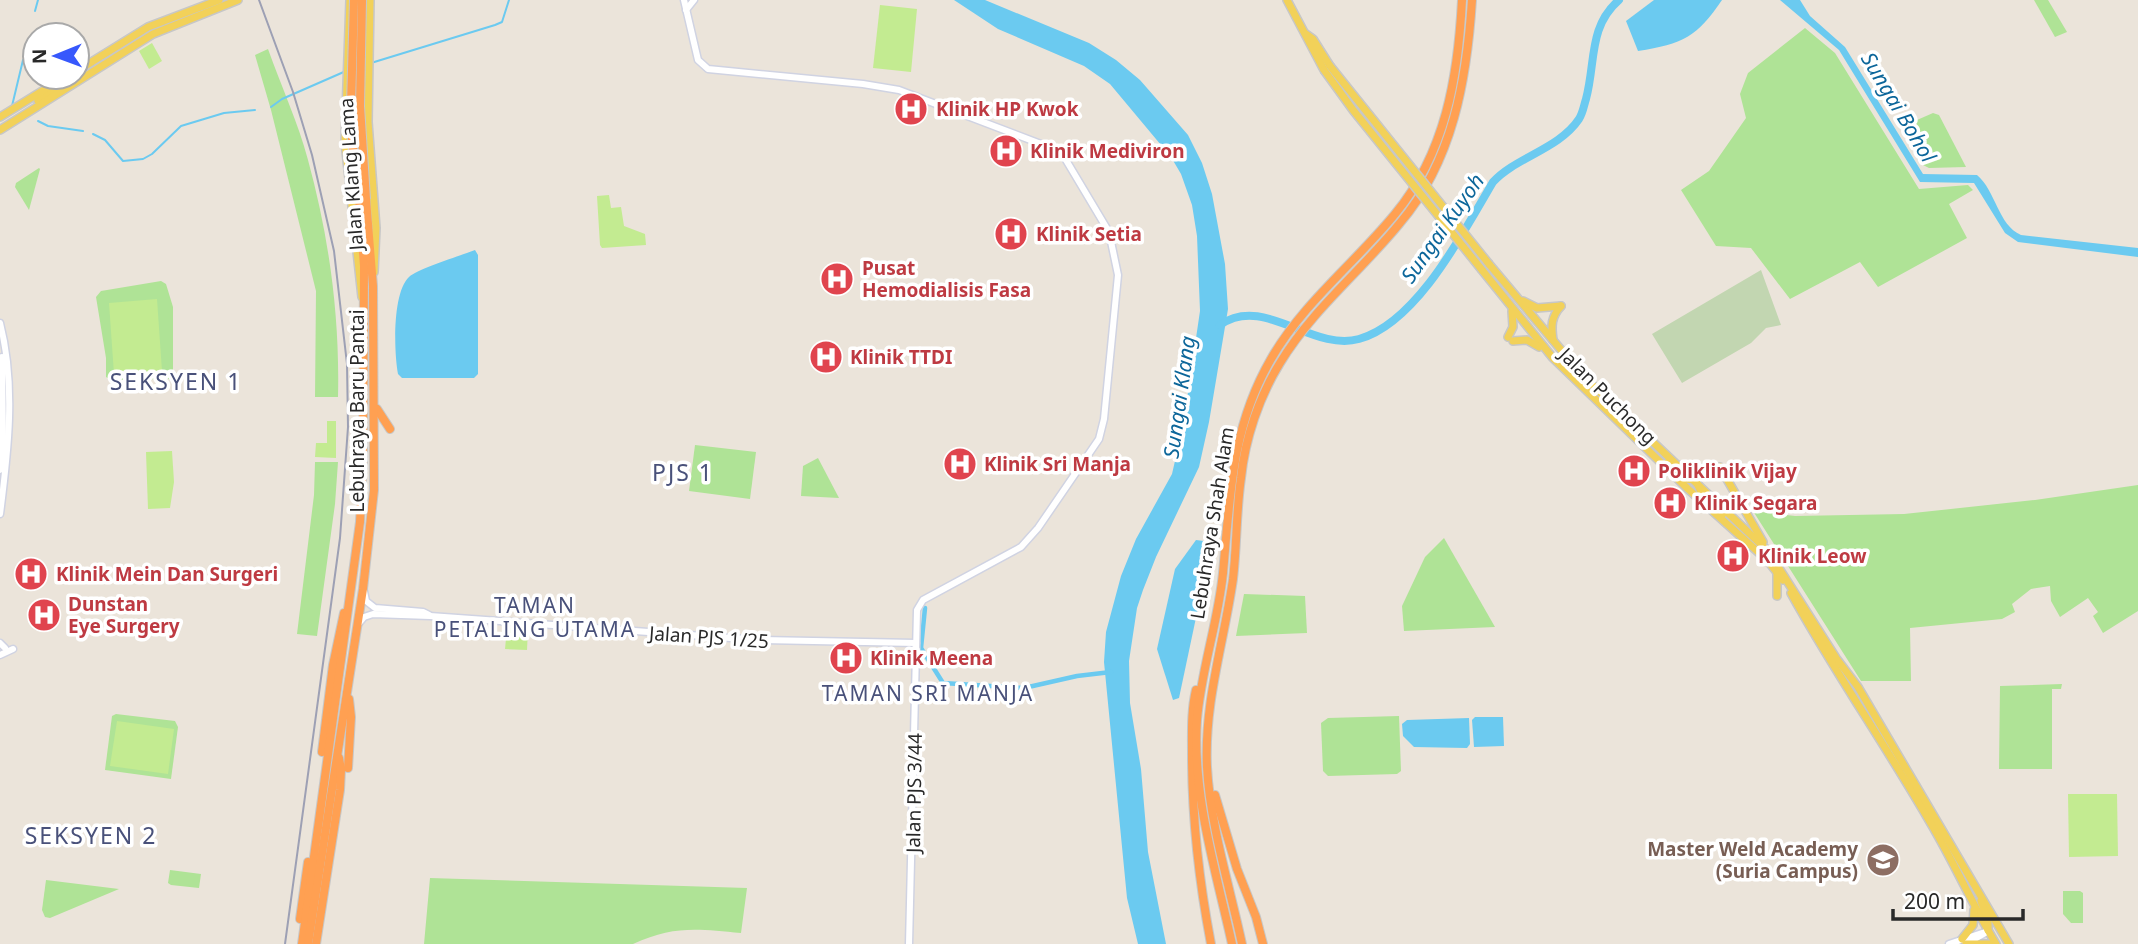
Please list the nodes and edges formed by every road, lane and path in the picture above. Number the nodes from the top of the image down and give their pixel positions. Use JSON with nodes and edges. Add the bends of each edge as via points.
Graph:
{"nodes":[{"id":1,"x":219,"y":0,"type":"edge"},
{"id":2,"x":238,"y":0,"type":"edge"},
{"id":3,"x":350,"y":0,"type":"edge"},
{"id":4,"x":362,"y":0,"type":"edge"},
{"id":5,"x":684,"y":0,"type":"edge"},
{"id":6,"x":694,"y":0,"type":"edge"},
{"id":7,"x":1287,"y":0,"type":"edge"},
{"id":8,"x":1462,"y":0,"type":"edge"},
{"id":9,"x":1472,"y":0,"type":"edge"},
{"id":10,"x":370,"y":4,"type":"edge"},
{"id":11,"x":687,"y":10,"type":"junction"},
{"id":12,"x":349,"y":12,"type":"junction"},
{"id":13,"x":162,"y":26,"type":"junction"},
{"id":14,"x":91,"y":66,"type":"edge"},
{"id":15,"x":100,"y":66,"type":"junction"},
{"id":16,"x":91,"y":69,"type":"edge"},
{"id":17,"x":47,"y":91,"type":"edge"},
{"id":18,"x":53,"y":91,"type":"edge"},
{"id":19,"x":0,"y":117,"type":"edge"},
{"id":20,"x":0,"y":128,"type":"edge"},
{"id":21,"x":363,"y":200,"type":"junction"},
{"id":22,"x":1485,"y":267,"type":"junction"},
{"id":23,"x":373,"y":286,"type":"junction"},
{"id":24,"x":1516,"y":297,"type":"junction"},
{"id":25,"x":363,"y":305,"type":"junction"},
{"id":26,"x":1511,"y":307,"type":"junction"},
{"id":27,"x":0,"y":323,"type":"edge"},
{"id":28,"x":1290,"y":339,"type":"junction"},
{"id":29,"x":1553,"y":341,"type":"junction"},
{"id":30,"x":0,"y":345,"type":"edge"},
{"id":31,"x":1553,"y":358,"type":"junction"},
{"id":32,"x":374,"y":403,"type":"junction"},
{"id":33,"x":390,"y":429,"type":"dead end"},
{"id":34,"x":1647,"y":450,"type":"junction"},
{"id":35,"x":1678,"y":464,"type":"junction"},
{"id":36,"x":0,"y":470,"type":"edge"},
{"id":37,"x":1695,"y":480,"type":"junction"},
{"id":38,"x":0,"y":514,"type":"edge"},
{"id":39,"x":1768,"y":551,"type":"junction"},
{"id":40,"x":1767,"y":560,"type":"junction"},
{"id":41,"x":1777,"y":573,"type":"junction"},
{"id":42,"x":353,"y":583,"type":"junction"},
{"id":43,"x":363,"y":589,"type":"junction"},
{"id":44,"x":1777,"y":596,"type":"dead end"},
{"id":45,"x":430,"y":616,"type":"junction"},
{"id":46,"x":358,"y":625,"type":"junction"},
{"id":47,"x":916,"y":630,"type":"junction"},
{"id":48,"x":904,"y":642,"type":"junction"},
{"id":49,"x":916,"y":643,"type":"junction"},
{"id":50,"x":6,"y":647,"type":"edge"},
{"id":51,"x":0,"y":655,"type":"edge"},
{"id":52,"x":916,"y":655,"type":"junction"},
{"id":53,"x":1205,"y":664,"type":"junction"},
{"id":54,"x":348,"y":686,"type":"junction"},
{"id":55,"x":337,"y":752,"type":"junction"},
{"id":56,"x":348,"y":768,"type":"dead end"},
{"id":57,"x":1207,"y":768,"type":"junction"},
{"id":58,"x":1980,"y":893,"type":"junction"},
{"id":59,"x":1972,"y":902,"type":"junction"},
{"id":60,"x":1988,"y":931,"type":"junction"},
{"id":61,"x":1965,"y":942,"type":"edge"},
{"id":62,"x":298,"y":943,"type":"edge"},
{"id":63,"x":308,"y":944,"type":"edge"},
{"id":64,"x":316,"y":944,"type":"edge"},
{"id":65,"x":909,"y":944,"type":"edge"},
{"id":66,"x":1211,"y":944,"type":"edge"},
{"id":67,"x":1232,"y":944,"type":"edge"},
{"id":68,"x":1242,"y":944,"type":"edge"},
{"id":69,"x":1263,"y":944,"type":"edge"},
{"id":70,"x":1949,"y":944,"type":"edge"},
{"id":71,"x":1989,"y":944,"type":"edge"},
{"id":72,"x":1996,"y":944,"type":"edge"},
{"id":73,"x":2007,"y":944,"type":"edge"}],
"edges":[{"from":1,"to":13,"type":"main road"},
{"from":2,"to":13,"type":"main road"},
{"from":3,"to":12,"type":"main road","name":"Jalan Klang Lama"},
{"from":3,"to":21,"type":"highway","name":"Lebuhraya Baru Pantai","bridge":true,"via":[[352,139]]},
{"from":4,"to":21,"type":"highway","name":"Lebuhraya Baru Pantai","bridge":true},
{"from":5,"to":11,"type":"main road"},
{"from":6,"to":11,"type":"main road"},
{"from":7,"to":22,"type":"main road","name":"Jalan Puchong","bridge":true,"via":[[1353,110]]},
{"from":8,"to":28,"type":"highway","name":"Lebuhraya Shah Alam","via":[[1451,99],[1425,166],[1397,212],[1303,314]]},
{"from":9,"to":28,"type":"highway","name":"Lebuhraya Shah Alam","via":[[1460,103],[1432,173],[1401,222]]},
{"from":10,"to":12,"type":"main road","via":[[359,3]]},
{"from":10,"to":23,"type":"main road","name":"Jalan Klang Lama","via":[[370,155],[376,228]]},
{"from":11,"to":47,"type":"main road","via":[[700,63],[708,69],[900,90],[1054,149],[1063,155],[1109,232],[1118,283],[1099,439],[1031,537],[1021,547],[923,600],[917,610]]},
{"from":12,"to":25,"type":"main road","name":"Jalan Klang Lama","via":[[345,142]]},
{"from":13,"to":14,"type":"main road"},
{"from":13,"to":15,"type":"main road"},
{"from":15,"to":16,"type":"main road"},
{"from":15,"to":20,"type":"main road"},
{"from":17,"to":19,"type":"main road"},
{"from":18,"to":20,"type":"main road"},
{"from":21,"to":23,"type":"highway","name":"Lebuhraya Baru Pantai"},
{"from":21,"to":25,"type":"highway","name":"Lebuhraya Baru Pantai"},
{"from":22,"to":24,"type":"main road","name":"Jalan Puchong"},
{"from":22,"to":26,"type":"main road","name":"Jalan Puchong"},
{"from":23,"to":32,"type":"highway","name":"Lebuhraya Baru Pantai"},
{"from":24,"to":29,"type":"main road","name":"Jalan Puchong"},
{"from":24,"to":29,"type":"main road","via":[[1537,308],[1561,306],[1552,321]]},
{"from":25,"to":42,"type":"highway","name":"Lebuhraya Baru Pantai","via":[[363,460]]},
{"from":26,"to":31,"type":"main road","name":"Jalan Puchong"},
{"from":26,"to":31,"type":"main road","via":[[1511,339],[1532,341]]},
{"from":27,"to":38,"type":"main road","via":[[7,364],[9,434]]},
{"from":28,"to":53,"type":"highway","name":"Lebuhraya Shah Alam","via":[[1255,391],[1239,435],[1223,578]]},
{"from":28,"to":57,"type":"highway","name":"Lebuhraya Shah Alam","via":[[1264,394],[1244,458],[1233,579],[1210,694]]},
{"from":29,"to":35,"type":"main road","name":"Jalan Puchong","via":[[1583,376]]},
{"from":30,"to":36,"type":"main road","via":[[4,422]]},
{"from":31,"to":34,"type":"main road","name":"Jalan Puchong"},
{"from":32,"to":33,"type":"highway"},
{"from":32,"to":43,"type":"highway","name":"Lebuhraya Baru Pantai","via":[[374,490]]},
{"from":34,"to":37,"type":"main road","via":[[1686,479]]},
{"from":34,"to":40,"type":"main road","name":"Jalan Puchong"},
{"from":35,"to":37,"type":"main road","name":"Jalan Puchong"},
{"from":35,"to":39,"type":"main road","via":[[1716,469]]},
{"from":37,"to":39,"type":"main road","name":"Jalan Puchong"},
{"from":37,"to":40,"type":"main road","via":[[1703,496],[1746,534]]},
{"from":39,"to":58,"type":"main road","name":"Jalan Puchong","via":[[1858,687]]},
{"from":40,"to":41,"type":"main road","name":"Jalan Puchong"},
{"from":41,"to":44,"type":"main road"},
{"from":41,"to":59,"type":"main road","name":"Jalan Puchong","via":[[1931,823]]},
{"from":42,"to":62,"type":"highway","name":"Lebuhraya Baru Pantai"},
{"from":42,"to":62,"type":"highway","via":[[333,665]]},
{"from":43,"to":45,"type":"main road","name":"Jalan PJS 1/25","via":[[366,601],[375,608]]},
{"from":43,"to":46,"type":"highway","name":"Lebuhraya Baru Pantai"},
{"from":45,"to":46,"type":"main road","name":"Jalan PJS 1/25","via":[[373,614]]},
{"from":45,"to":48,"type":"main road","name":"Jalan PJS 1/25","via":[[758,640]]},
{"from":46,"to":54,"type":"highway","name":"Lebuhraya Baru Pantai"},
{"from":47,"to":48,"type":"main road"},
{"from":47,"to":49,"type":"main road","name":"Jalan PJS 3/44"},
{"from":48,"to":49,"type":"main road","name":"Jalan PJS 1/25"},
{"from":48,"to":52,"type":"main road"},
{"from":49,"to":52,"type":"main road","name":"Jalan PJS 3/44"},
{"from":50,"to":51,"type":"main road"},
{"from":52,"to":65,"type":"main road","name":"Jalan PJS 3/44"},
{"from":53,"to":66,"type":"highway","via":[[1193,701],[1192,772],[1200,887]]},
{"from":53,"to":67,"type":"highway","name":"Lebuhraya Shah Alam","via":[[1197,723],[1198,780]]},
{"from":54,"to":55,"type":"highway","name":"Lebuhraya Baru Pantai"},
{"from":54,"to":56,"type":"highway"},
{"from":55,"to":63,"type":"highway","name":"Lebuhraya Baru Pantai"},
{"from":55,"to":64,"type":"highway","via":[[340,790]]},
{"from":57,"to":68,"type":"highway","name":"Lebuhraya Shah Alam"},
{"from":57,"to":69,"type":"highway"},
{"from":58,"to":60,"type":"main road"},
{"from":58,"to":73,"type":"main road","name":"Jalan Puchong"},
{"from":59,"to":60,"type":"main road","name":"Jalan Puchong"},
{"from":59,"to":61,"type":"main road","via":[[1973,925]]},
{"from":60,"to":61,"type":"main road"},
{"from":60,"to":72,"type":"main road","name":"Jalan Puchong"},
{"from":60,"to":73,"type":"main road"},
{"from":61,"to":70,"type":"main road"},
{"from":61,"to":71,"type":"main road"}]}
